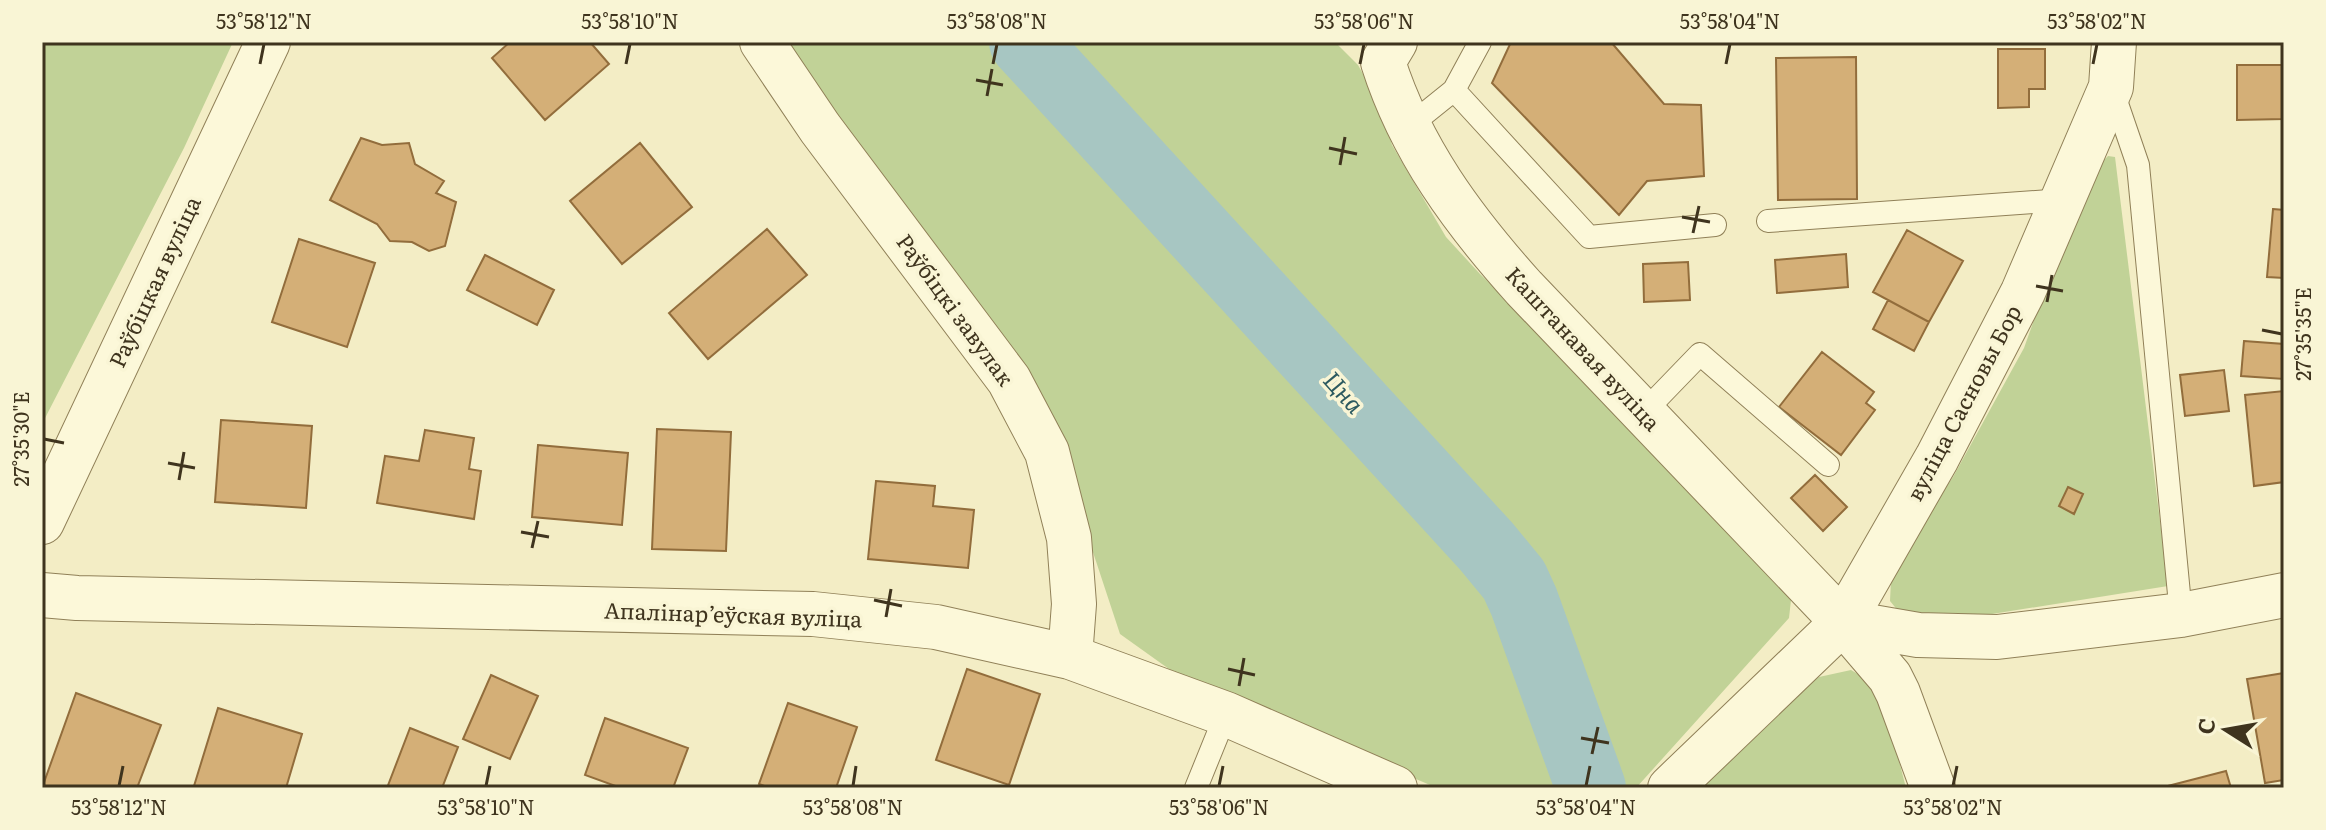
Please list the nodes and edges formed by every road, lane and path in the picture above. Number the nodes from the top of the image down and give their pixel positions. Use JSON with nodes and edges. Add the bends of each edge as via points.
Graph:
{"nodes":[{"id":1,"x":268,"y":42,"type":"edge"},
{"id":2,"x":762,"y":42,"type":"edge"},
{"id":3,"x":1480,"y":42,"type":"edge"},
{"id":4,"x":2114,"y":42,"type":"edge"},
{"id":5,"x":1381,"y":49,"type":"edge"},
{"id":6,"x":2111,"y":87,"type":"junction"},
{"id":7,"x":1454,"y":90,"type":"junction"},
{"id":8,"x":1408,"y":127,"type":"junction"},
{"id":9,"x":2063,"y":200,"type":"junction"},
{"id":10,"x":1768,"y":221,"type":"dead end"},
{"id":11,"x":1715,"y":225,"type":"dead end"},
{"id":12,"x":1643,"y":413,"type":"junction"},
{"id":13,"x":1828,"y":465,"type":"dead end"},
{"id":14,"x":42,"y":522,"type":"edge"},
{"id":15,"x":42,"y":595,"type":"edge"},
{"id":16,"x":2284,"y":595,"type":"edge"},
{"id":17,"x":2181,"y":615,"type":"junction"},
{"id":18,"x":1843,"y":622,"type":"junction"},
{"id":19,"x":1070,"y":657,"type":"junction"},
{"id":20,"x":1226,"y":714,"type":"junction"},
{"id":21,"x":1196,"y":788,"type":"edge"},
{"id":22,"x":1395,"y":788,"type":"edge"},
{"id":23,"x":1670,"y":788,"type":"edge"},
{"id":24,"x":1933,"y":788,"type":"edge"}],
"edges":[{"from":1,"to":14,"type":"street","name":"Раўбіцкая вуліца"},
{"from":2,"to":19,"type":"street","name":"Раўбіцкі завулак","via":[[1009,380],[1047,452],[1069,538],[1074,604]]},
{"from":3,"to":7,"type":"lane"},
{"from":4,"to":6,"type":"street","name":"вуліца Сасновы Бор"},
{"from":5,"to":8,"type":"street","name":"Каштанавая вуліца"},
{"from":6,"to":9,"type":"street","name":"вуліца Сасновы Бор"},
{"from":6,"to":17,"type":"lane","via":[[2138,165]]},
{"from":7,"to":8,"type":"lane"},
{"from":7,"to":11,"type":"lane","via":[[1589,237]]},
{"from":8,"to":12,"type":"street","name":"Каштанавая вуліца","via":[[1440,184],[1498,260]]},
{"from":9,"to":10,"type":"lane"},
{"from":9,"to":18,"type":"street","name":"вуліца Сасновы Бор","via":[[2023,292],[1951,431]]},
{"from":12,"to":13,"type":"lane","via":[[1700,354]]},
{"from":12,"to":18,"type":"street","name":"Каштанавая вуліца"},
{"from":15,"to":19,"type":"street","name":"Апалінарʼеўская вуліца","via":[[813,614],[936,627]]},
{"from":16,"to":17,"type":"street"},
{"from":17,"to":18,"type":"street","via":[[1997,637],[1918,635]]},
{"from":18,"to":23,"type":"street","name":"вуліца Сасновы Бор"},
{"from":18,"to":24,"type":"street","via":[[1890,677]]},
{"from":19,"to":20,"type":"street","name":"Апалінарʼеўская вуліца"},
{"from":20,"to":21,"type":"lane"},
{"from":20,"to":22,"type":"street","name":"Апалінарʼеўская вуліца"}]}
